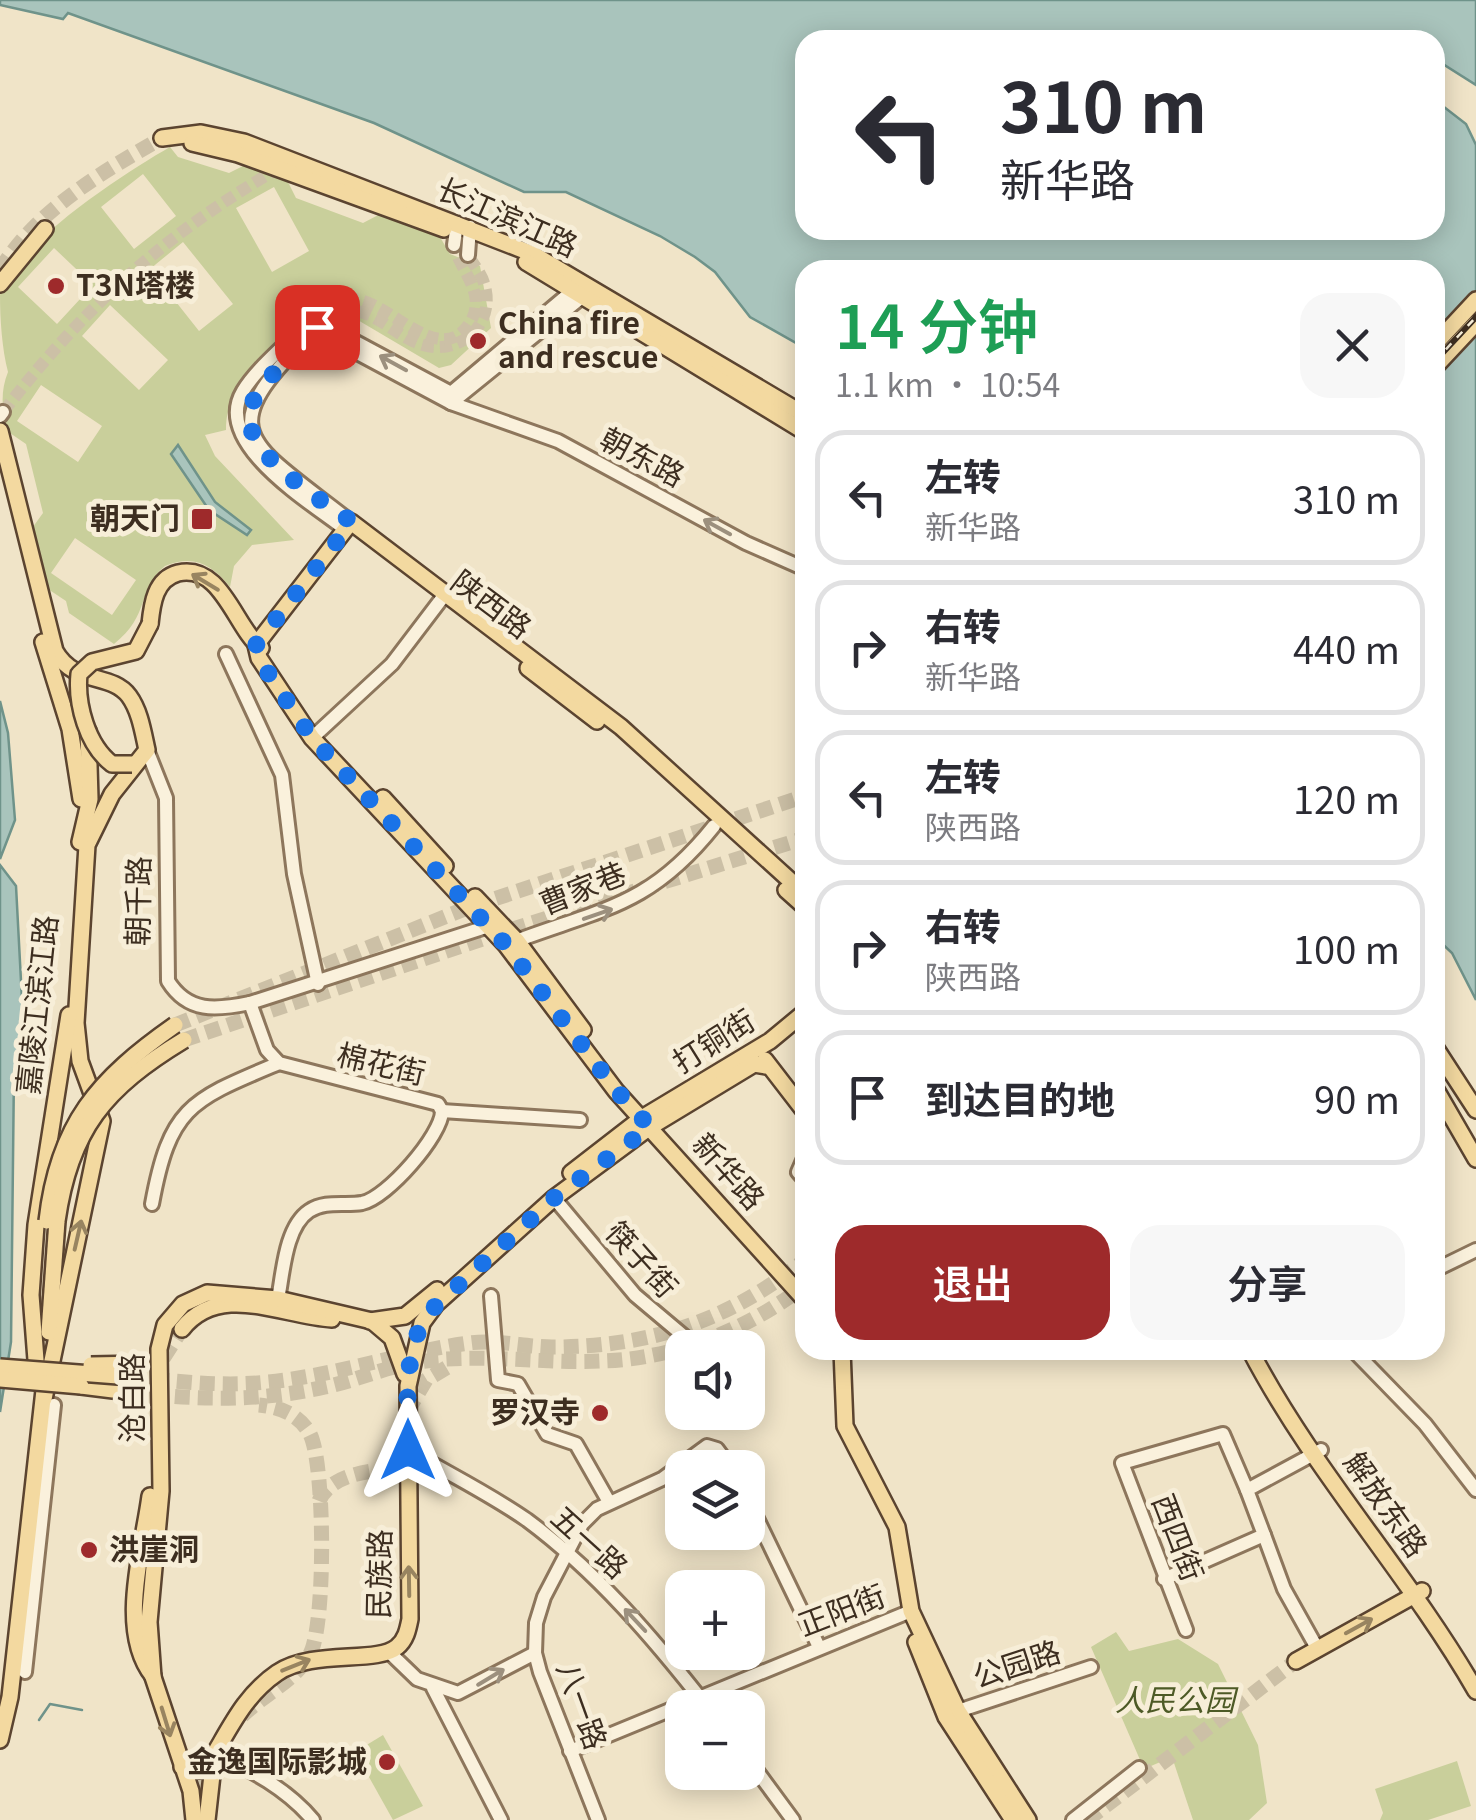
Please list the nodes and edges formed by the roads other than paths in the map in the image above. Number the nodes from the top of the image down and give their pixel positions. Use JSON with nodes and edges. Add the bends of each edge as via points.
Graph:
{"nodes":[{"id":1,"x":165,"y":142,"type":"tunnel mouth"},
{"id":2,"x":44,"y":229,"type":"dead end"},
{"id":3,"x":461,"y":233,"type":"junction"},
{"id":4,"x":468,"y":255,"type":"tunnel mouth"},
{"id":5,"x":0,"y":284,"type":"edge"},
{"id":6,"x":583,"y":289,"type":"junction"},
{"id":7,"x":1476,"y":300,"type":"edge"},
{"id":8,"x":325,"y":320,"type":"tunnel mouth"},
{"id":9,"x":1476,"y":323,"type":"edge"},
{"id":10,"x":301,"y":328,"type":"tunnel mouth"},
{"id":11,"x":1445,"y":333,"type":"edge"},
{"id":12,"x":1445,"y":356,"type":"edge"},
{"id":13,"x":451,"y":398,"type":"junction"},
{"id":14,"x":795,"y":410,"type":"edge"},
{"id":15,"x":795,"y":426,"type":"edge"},
{"id":16,"x":0,"y":431,"type":"edge"},
{"id":17,"x":0,"y":469,"type":"edge"},
{"id":18,"x":352,"y":529,"type":"junction"},
{"id":19,"x":795,"y":564,"type":"edge"},
{"id":20,"x":443,"y":597,"type":"junction"},
{"id":21,"x":260,"y":648,"type":"junction"},
{"id":22,"x":226,"y":654,"type":"dead end"},
{"id":23,"x":88,"y":680,"type":"junction"},
{"id":24,"x":62,"y":700,"type":"junction"},
{"id":25,"x":88,"y":730,"type":"junction"},
{"id":26,"x":316,"y":735,"type":"junction"},
{"id":27,"x":139,"y":757,"type":"junction"},
{"id":28,"x":84,"y":823,"type":"junction"},
{"id":29,"x":714,"y":826,"type":"junction"},
{"id":30,"x":795,"y":885,"type":"edge"},
{"id":31,"x":795,"y":898,"type":"edge"},
{"id":32,"x":494,"y":924,"type":"junction"},
{"id":33,"x":511,"y":943,"type":"junction"},
{"id":34,"x":318,"y":984,"type":"junction"},
{"id":35,"x":250,"y":1004,"type":"junction"},
{"id":36,"x":795,"y":1020,"type":"edge"},
{"id":37,"x":770,"y":1041,"type":"junction"},
{"id":38,"x":80,"y":1061,"type":"junction"},
{"id":39,"x":1445,"y":1062,"type":"edge"},
{"id":40,"x":279,"y":1063,"type":"junction"},
{"id":41,"x":766,"y":1066,"type":"junction"},
{"id":42,"x":61,"y":1069,"type":"junction"},
{"id":43,"x":795,"y":1100,"type":"edge"},
{"id":44,"x":1445,"y":1105,"type":"edge"},
{"id":45,"x":1476,"y":1110,"type":"edge"},
{"id":46,"x":442,"y":1111,"type":"junction"},
{"id":47,"x":580,"y":1120,"type":"dead end"},
{"id":48,"x":650,"y":1120,"type":"junction"},
{"id":49,"x":1476,"y":1159,"type":"edge"},
{"id":50,"x":554,"y":1198,"type":"junction"},
{"id":51,"x":152,"y":1204,"type":"dead end"},
{"id":52,"x":1476,"y":1250,"type":"edge"},
{"id":53,"x":1445,"y":1265,"type":"edge"},
{"id":54,"x":795,"y":1275,"type":"edge"},
{"id":55,"x":795,"y":1288,"type":"edge"},
{"id":56,"x":492,"y":1296,"type":"dead end"},
{"id":57,"x":278,"y":1299,"type":"junction"},
{"id":58,"x":372,"y":1321,"type":"junction"},
{"id":59,"x":182,"y":1329,"type":"tunnel mouth"},
{"id":60,"x":677,"y":1330,"type":"edge"},
{"id":61,"x":834,"y":1360,"type":"edge"},
{"id":62,"x":842,"y":1360,"type":"edge"},
{"id":63,"x":1257,"y":1360,"type":"edge"},
{"id":64,"x":1265,"y":1360,"type":"edge"},
{"id":65,"x":1362,"y":1360,"type":"edge"},
{"id":66,"x":0,"y":1367,"type":"edge"},
{"id":67,"x":35,"y":1371,"type":"junction"},
{"id":68,"x":0,"y":1379,"type":"edge"},
{"id":69,"x":408,"y":1386,"type":"junction"},
{"id":70,"x":49,"y":1402,"type":"junction"},
{"id":71,"x":408,"y":1450,"type":"junction"},
{"id":72,"x":1318,"y":1452,"type":"junction"},
{"id":73,"x":665,"y":1478,"type":"edge"},
{"id":74,"x":1246,"y":1490,"type":"junction"},
{"id":75,"x":1476,"y":1490,"type":"edge"},
{"id":76,"x":150,"y":1496,"type":"dead end"},
{"id":77,"x":609,"y":1502,"type":"junction"},
{"id":78,"x":765,"y":1535,"type":"edge"},
{"id":79,"x":1264,"y":1535,"type":"junction"},
{"id":80,"x":568,"y":1553,"type":"junction"},
{"id":81,"x":1164,"y":1579,"type":"junction"},
{"id":82,"x":1419,"y":1593,"type":"junction"},
{"id":83,"x":908,"y":1612,"type":"junction"},
{"id":84,"x":1186,"y":1630,"type":"dead end"},
{"id":85,"x":818,"y":1646,"type":"junction"},
{"id":86,"x":1317,"y":1648,"type":"junction"},
{"id":87,"x":388,"y":1652,"type":"junction"},
{"id":88,"x":535,"y":1653,"type":"junction"},
{"id":89,"x":1296,"y":1661,"type":"tunnel mouth"},
{"id":90,"x":1091,"y":1667,"type":"dead end"},
{"id":91,"x":25,"y":1672,"type":"dead end"},
{"id":92,"x":153,"y":1677,"type":"junction"},
{"id":93,"x":1476,"y":1677,"type":"edge"},
{"id":94,"x":433,"y":1688,"type":"junction"},
{"id":95,"x":694,"y":1690,"type":"edge"},
{"id":96,"x":710,"y":1690,"type":"edge"},
{"id":97,"x":1476,"y":1691,"type":"edge"},
{"id":98,"x":5,"y":1696,"type":"edge"},
{"id":99,"x":665,"y":1709,"type":"edge"},
{"id":100,"x":958,"y":1711,"type":"junction"},
{"id":101,"x":0,"y":1740,"type":"edge"},
{"id":102,"x":570,"y":1751,"type":"junction"},
{"id":103,"x":215,"y":1753,"type":"junction"},
{"id":104,"x":182,"y":1767,"type":"junction"},
{"id":105,"x":1138,"y":1768,"type":"dead end"},
{"id":106,"x":765,"y":1783,"type":"edge"},
{"id":107,"x":194,"y":1820,"type":"edge"},
{"id":108,"x":207,"y":1820,"type":"edge"},
{"id":109,"x":313,"y":1820,"type":"edge"},
{"id":110,"x":501,"y":1820,"type":"edge"},
{"id":111,"x":598,"y":1820,"type":"edge"},
{"id":112,"x":793,"y":1820,"type":"edge"},
{"id":113,"x":1013,"y":1820,"type":"edge"},
{"id":114,"x":1028,"y":1820,"type":"edge"},
{"id":115,"x":1072,"y":1820,"type":"edge"}],
"edges":[{"from":1,"to":3,"type":"main road","name":"长江滨江路","via":[[201,133],[244,142],[280,168]]},
{"from":2,"to":5,"type":"main road"},
{"from":3,"to":4,"type":"street"},
{"from":3,"to":6,"type":"main road","name":"长江滨江路","via":[[533,254]]},
{"from":6,"to":13,"type":"street"},
{"from":6,"to":14,"type":"main road","name":"长江滨江路"},
{"from":6,"to":15,"type":"main road","name":"长江滨江路"},
{"from":7,"to":11,"type":"main road"},
{"from":8,"to":18,"type":"street","name":"陕西路","via":[[256,396],[249,424],[270,460]]},
{"from":9,"to":12,"type":"main road"},
{"from":10,"to":18,"type":"street","name":"陕西路","via":[[242,392],[239,428],[252,455]]},
{"from":13,"to":13,"type":"street","name":"朝东路","one_way":true,"via":[[339,333],[334,340]]},
{"from":19,"to":13,"type":"street","name":"朝东路","one_way":true,"via":[[558,441]]},
{"from":16,"to":23,"type":"main road","name":"朝千路","via":[[55,652]]},
{"from":17,"to":24,"type":"main road"},
{"from":18,"to":20,"type":"main road","name":"陕西路"},
{"from":18,"to":21,"type":"main road"},
{"from":20,"to":26,"type":"street","via":[[392,664]]},
{"from":20,"to":29,"type":"main road","name":"陕西路","via":[[611,732]]},
{"from":20,"to":30,"type":"main road","name":"陕西路","via":[[621,727]]},
{"from":21,"to":25,"type":"main road","name":"新华路","one_way":true,"bridge":true,"via":[[221,592],[197,574],[168,576],[156,590],[136,652],[92,662],[78,674]]},
{"from":21,"to":26,"type":"main road","name":"新华路","via":[[258,658]]},
{"from":22,"to":34,"type":"street","via":[[282,776]]},
{"from":23,"to":24,"type":"main road","via":[[64,692]]},
{"from":23,"to":27,"type":"main road","name":"朝千路","via":[[120,687],[129,696]]},
{"from":24,"to":28,"type":"main road"},
{"from":25,"to":27,"type":"main road","bridge":true,"via":[[106,760]]},
{"from":25,"to":28,"type":"main road"},
{"from":26,"to":32,"type":"main road","name":"新华路"},
{"from":27,"to":35,"type":"street","name":"朝千路","via":[[166,798],[168,981],[194,1006]]},
{"from":27,"to":38,"type":"main road","name":"嘉陵江滨江路","via":[[87,845],[76,1023]]},
{"from":28,"to":42,"type":"main road","name":"嘉陵江滨江路"},
{"from":29,"to":31,"type":"main road","name":"陕西路"},
{"from":33,"to":29,"type":"street","name":"曹家巷","one_way":true,"via":[[620,907],[695,850]]},
{"from":32,"to":33,"type":"main road","name":"新华路"},
{"from":32,"to":34,"type":"street","name":"朝千路"},
{"from":33,"to":48,"type":"main road","name":"新华路"},
{"from":34,"to":35,"type":"street","name":"朝千路"},
{"from":35,"to":40,"type":"street","via":[[267,1050]]},
{"from":36,"to":37,"type":"main road","name":"打铜街"},
{"from":37,"to":41,"type":"main road"},
{"from":37,"to":48,"type":"main road","name":"打铜街"},
{"from":38,"to":42,"type":"main road","via":[[71,1058]]},
{"from":70,"to":38,"type":"main road","name":"嘉陵江滨江路","one_way":true,"bridge":true,"via":[[102,1121]]},
{"from":39,"to":45,"type":"main road"},
{"from":40,"to":46,"type":"street","name":"棉花街","via":[[438,1104]]},
{"from":40,"to":51,"type":"street","via":[[206,1094],[179,1120],[160,1161]]},
{"from":41,"to":43,"type":"main road"},
{"from":41,"to":48,"type":"main road","name":"打铜街","via":[[754,1064]]},
{"from":42,"to":67,"type":"main road","name":"嘉陵江滨江路","via":[[36,1225]]},
{"from":44,"to":49,"type":"main road"},
{"from":46,"to":47,"type":"street"},
{"from":46,"to":57,"type":"street","name":"棉花街","via":[[435,1138],[371,1199],[306,1212],[291,1238]]},
{"from":48,"to":50,"type":"main road","name":"民族路"},
{"from":48,"to":54,"type":"main road","name":"新华路"},
{"from":48,"to":55,"type":"main road","name":"新华路"},
{"from":48,"to":58,"type":"main road","via":[[543,1195],[416,1310]]},
{"from":50,"to":60,"type":"street","name":"筷子街","via":[[635,1295]]},
{"from":50,"to":69,"type":"main road","name":"民族路","via":[[428,1313]]},
{"from":52,"to":53,"type":"street"},
{"from":56,"to":77,"type":"street","via":[[498,1380],[518,1384],[547,1434],[576,1444]]},
{"from":57,"to":58,"type":"main road","name":"沧白路"},
{"from":57,"to":92,"type":"main road","name":"沧白路","via":[[207,1292],[173,1313],[160,1336],[162,1491],[150,1591]]},
{"from":58,"to":59,"type":"main road","via":[[311,1318],[238,1303],[201,1310]]},
{"from":58,"to":69,"type":"main road","via":[[399,1348]]},
{"from":61,"to":83,"type":"main road","via":[[838,1426],[890,1529]]},
{"from":62,"to":83,"type":"main road","via":[[845,1426],[897,1528]]},
{"from":63,"to":72,"type":"main road","name":"解放东路"},
{"from":64,"to":72,"type":"main road","name":"解放东路"},
{"from":65,"to":75,"type":"street","via":[[1425,1424]]},
{"from":66,"to":67,"type":"main road","bridge":true},
{"from":67,"to":68,"type":"main road","bridge":true,"via":[[134,1377]]},
{"from":67,"to":70,"type":"main road","name":"嘉陵江滨江路","bridge":true,"via":[[52,1180],[65,1140],[85,1102],[135,1054],[179,1033],[98,1106],[64,1177]]},
{"from":67,"to":98,"type":"main road","name":"嘉陵江滨江路"},
{"from":69,"to":71,"type":"main road","name":"民族路"},
{"from":70,"to":91,"type":"street"},
{"from":70,"to":98,"type":"main road","name":"嘉陵江滨江路"},
{"from":71,"to":80,"type":"street","name":"五一路","via":[[525,1518]]},
{"from":87,"to":71,"type":"main road","name":"民族路","one_way":true,"via":[[404,1640],[410,1619]]},
{"from":72,"to":74,"type":"street"},
{"from":72,"to":82,"type":"main road","name":"解放东路"},
{"from":73,"to":77,"type":"street"},
{"from":74,"to":79,"type":"street"},
{"from":74,"to":81,"type":"street","name":"西四街","via":[[1223,1434],[1122,1463]]},
{"from":76,"to":92,"type":"main road","via":[[135,1624],[139,1660]]},
{"from":77,"to":80,"type":"street","name":"八一路","via":[[582,1524]]},
{"from":78,"to":85,"type":"street"},
{"from":79,"to":81,"type":"street"},
{"from":79,"to":86,"type":"street"},
{"from":80,"to":88,"type":"street","name":"八一路","via":[[540,1610]]},
{"from":95,"to":80,"type":"street","name":"五一路","one_way":true},
{"from":81,"to":84,"type":"street","name":"西四街"},
{"from":86,"to":82,"type":"main road","one_way":true},
{"from":82,"to":93,"type":"main road","name":"解放东路"},
{"from":82,"to":97,"type":"main road","name":"解放东路"},
{"from":83,"to":85,"type":"street","name":"正阳街"},
{"from":83,"to":100,"type":"main road"},
{"from":83,"to":113,"type":"main road","via":[[946,1717]]},
{"from":85,"to":96,"type":"street","name":"正阳街"},
{"from":86,"to":89,"type":"main road"},
{"from":87,"to":94,"type":"street"},
{"from":103,"to":87,"type":"main road","one_way":true,"via":[[238,1711],[288,1666],[322,1656]]},
{"from":94,"to":88,"type":"street","one_way":true,"via":[[458,1692]]},
{"from":88,"to":102,"type":"street","name":"八一路"},
{"from":90,"to":100,"type":"street","name":"公园路"},
{"from":92,"to":104,"type":"main road","name":"沧白路","one_way":true},
{"from":94,"to":110,"type":"street"},
{"from":98,"to":101,"type":"main road","name":"嘉陵江滨江路"},
{"from":99,"to":102,"type":"street","name":"正阳街"},
{"from":100,"to":114,"type":"main road"},
{"from":102,"to":111,"type":"street","name":"八一路"},
{"from":103,"to":104,"type":"main road","via":[[199,1770]]},
{"from":103,"to":108,"type":"main road"},
{"from":103,"to":109,"type":"street","via":[[256,1772]]},
{"from":104,"to":107,"type":"main road","name":"沧白路"},
{"from":105,"to":115,"type":"street"},
{"from":106,"to":112,"type":"street"}]}
